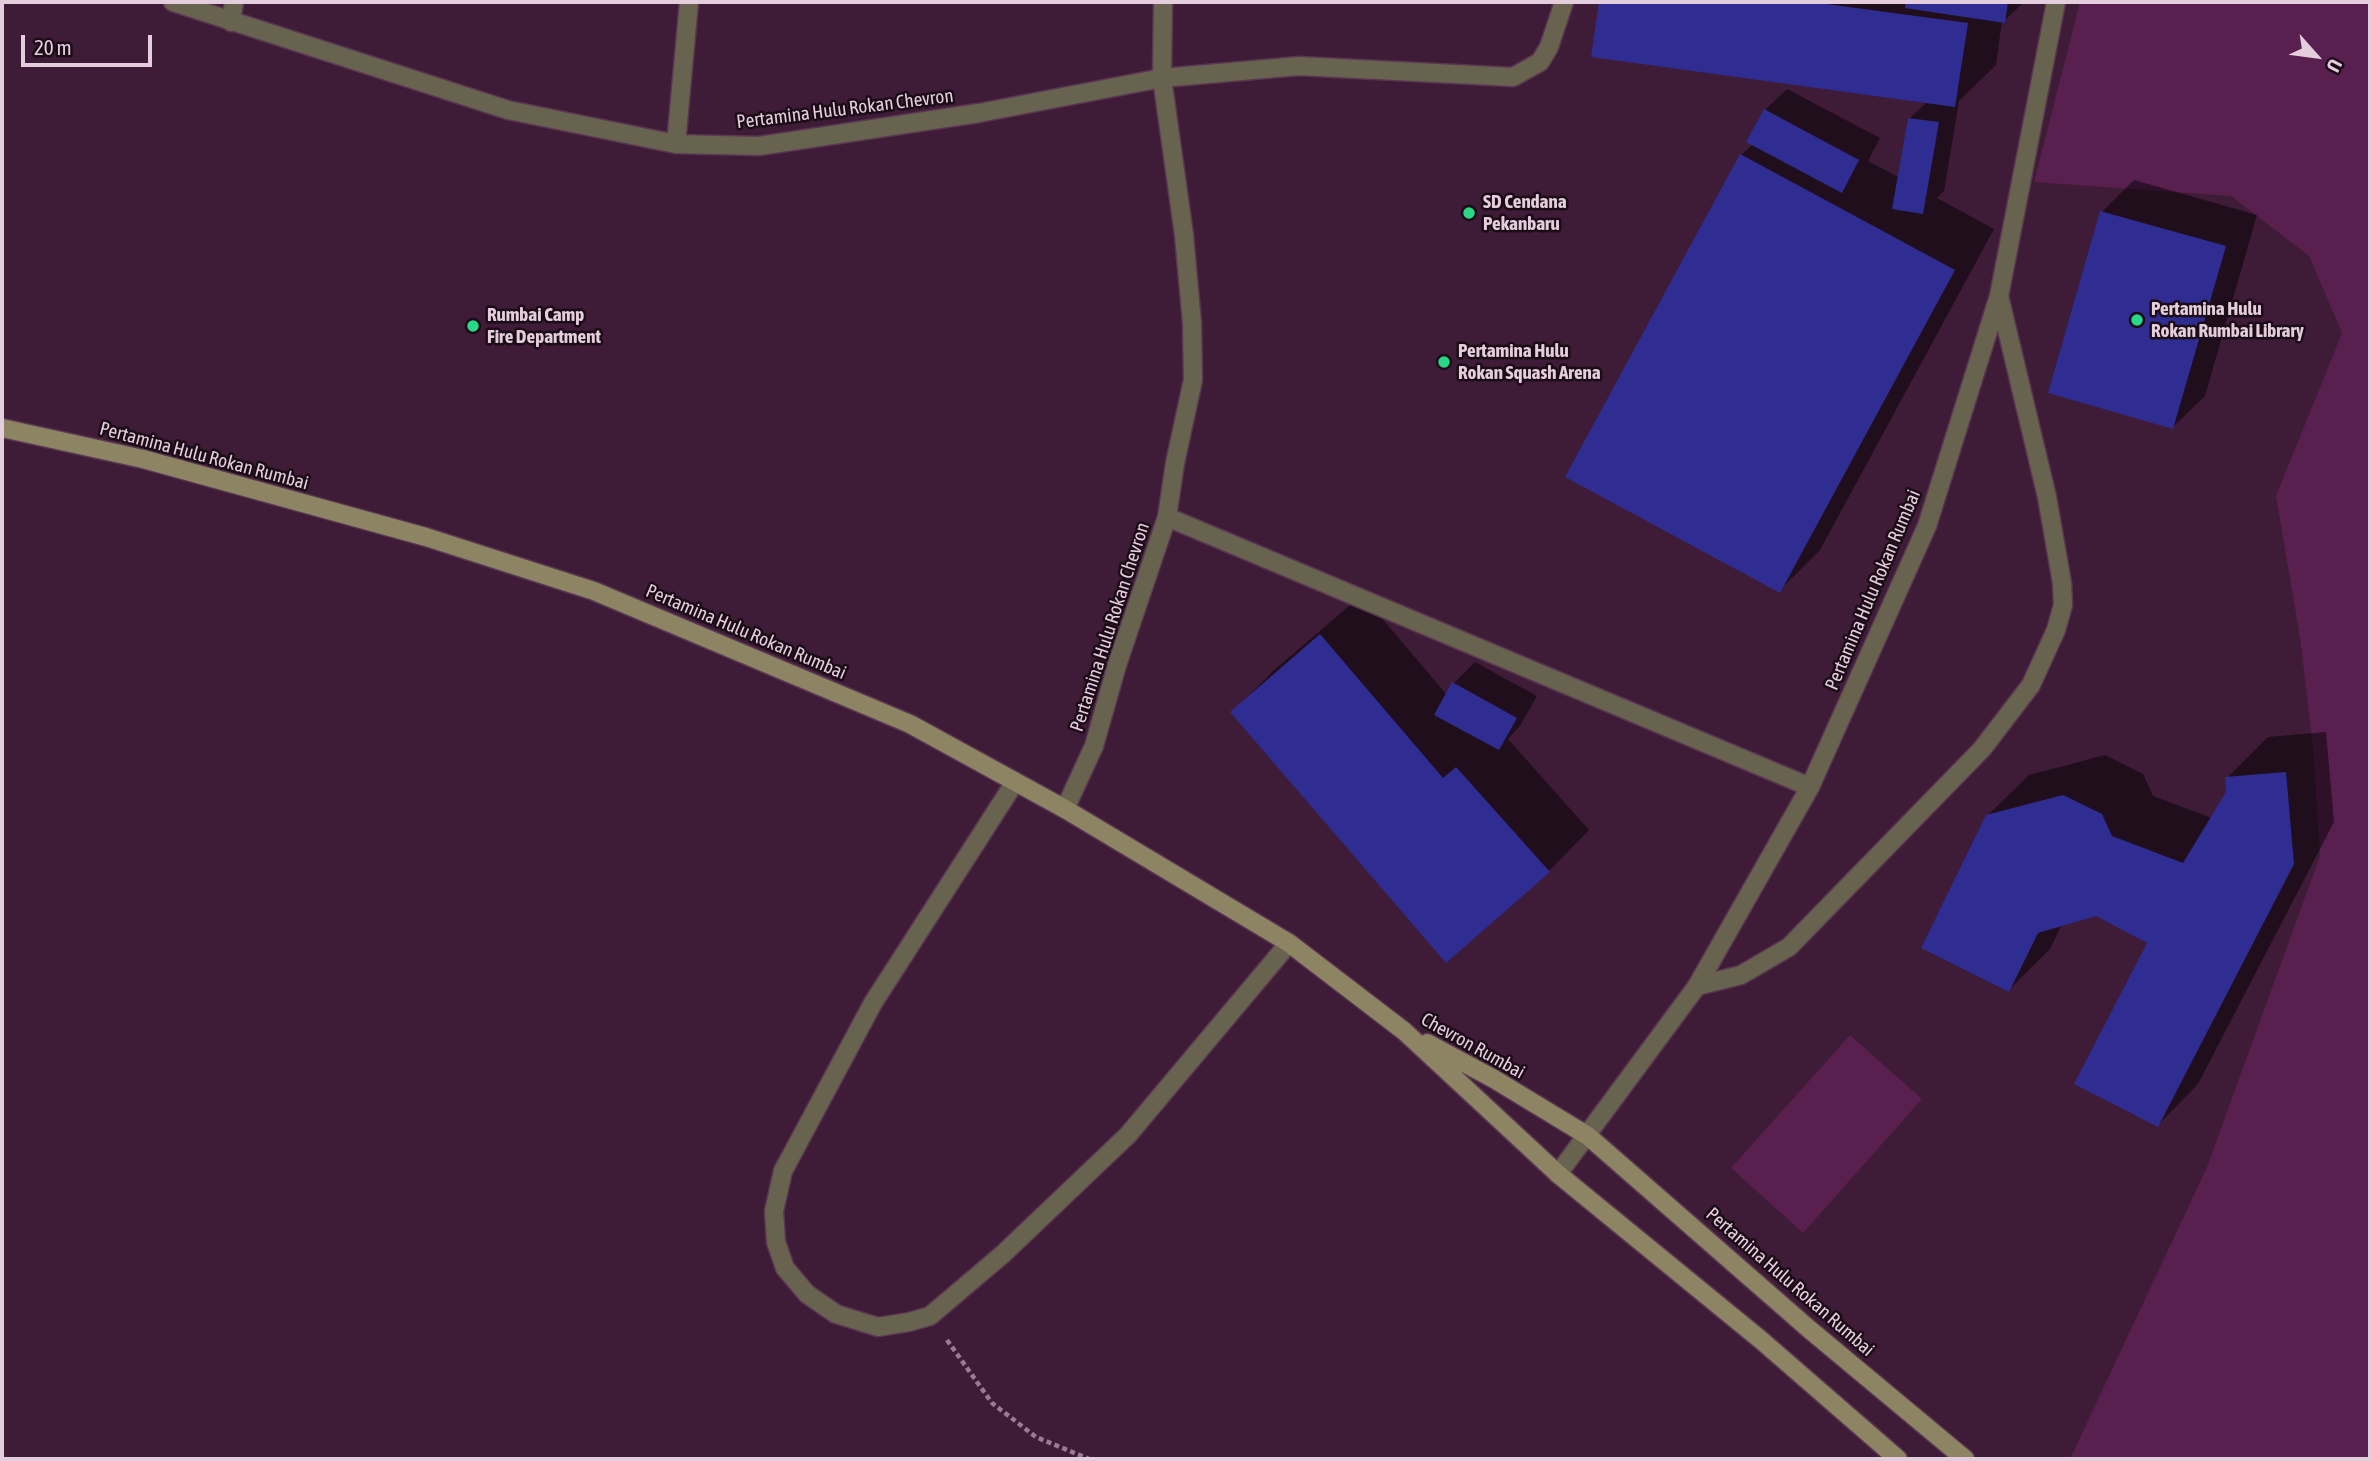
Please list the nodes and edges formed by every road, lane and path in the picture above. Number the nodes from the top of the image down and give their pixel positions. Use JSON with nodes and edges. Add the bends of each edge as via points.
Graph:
{"nodes":[{"id":1,"x":173,"y":2,"type":"edge"},
{"id":2,"x":234,"y":2,"type":"edge"},
{"id":3,"x":689,"y":2,"type":"edge"},
{"id":4,"x":1163,"y":2,"type":"edge"},
{"id":5,"x":1564,"y":2,"type":"edge"},
{"id":6,"x":2056,"y":2,"type":"edge"},
{"id":7,"x":231,"y":22,"type":"junction"},
{"id":8,"x":1162,"y":78,"type":"junction"},
{"id":9,"x":676,"y":144,"type":"junction"},
{"id":10,"x":1999,"y":296,"type":"junction"},
{"id":11,"x":2,"y":428,"type":"edge"},
{"id":12,"x":1167,"y":517,"type":"junction"},
{"id":13,"x":1015,"y":782,"type":"junction"},
{"id":14,"x":1810,"y":787,"type":"junction"},
{"id":15,"x":1065,"y":809,"type":"junction"},
{"id":16,"x":1289,"y":943,"type":"junction"},
{"id":17,"x":1697,"y":986,"type":"junction"},
{"id":18,"x":1405,"y":1031,"type":"junction"},
{"id":19,"x":1588,"y":1136,"type":"junction"},
{"id":20,"x":1558,"y":1174,"type":"junction"},
{"id":21,"x":930,"y":1317,"type":"junction"},
{"id":22,"x":1089,"y":1459,"type":"edge"},
{"id":23,"x":1898,"y":1459,"type":"edge"},
{"id":24,"x":1965,"y":1459,"type":"edge"}],
"edges":[{"from":1,"to":7,"type":"street","name":"Pertamina Hulu Rokan Chevron"},
{"from":2,"to":7,"type":"street"},
{"from":3,"to":9,"type":"street"},
{"from":4,"to":8,"type":"street","name":"Pertamina Hulu Rokan Chevron"},
{"from":5,"to":8,"type":"street","name":"Pertamina Hulu Rokan Chevron","via":[[1540,62],[1513,77],[1299,66]]},
{"from":6,"to":10,"type":"street","name":"Pertamina Hulu Rokan Rumbai"},
{"from":7,"to":9,"type":"street","name":"Pertamina Hulu Rokan Chevron","via":[[508,110]]},
{"from":8,"to":9,"type":"street","name":"Pertamina Hulu Rokan Chevron","via":[[979,113],[759,146]]},
{"from":8,"to":12,"type":"street","name":"Pertamina Hulu Rokan Chevron","via":[[1184,235],[1193,380]]},
{"from":10,"to":14,"type":"street","name":"Pertamina Hulu Rokan Rumbai","via":[[1927,526]]},
{"from":10,"to":17,"type":"street","via":[[2047,497],[2062,583],[2063,605],[2056,630],[2031,685],[1982,749],[1789,947],[1741,975]]},
{"from":11,"to":13,"type":"street","name":"Pertamina Hulu Rokan Rumbai","via":[[143,459],[426,537],[594,591],[910,724]]},
{"from":12,"to":14,"type":"street"},
{"from":12,"to":15,"type":"street","name":"Pertamina Hulu Rokan Chevron","via":[[1094,746]]},
{"from":13,"to":15,"type":"street","name":"Pertamina Hulu Rokan Rumbai"},
{"from":13,"to":21,"type":"street","via":[[873,1003],[783,1171],[774,1210],[776,1242],[785,1268],[807,1294],[836,1314],[878,1327]]},
{"from":14,"to":17,"type":"street","name":"Pertamina Hulu Rokan Rumbai"},
{"from":15,"to":16,"type":"street","name":"Pertamina Hulu Rokan Rumbai"},
{"from":16,"to":18,"type":"street","name":"Pertamina Hulu Rokan Rumbai"},
{"from":16,"to":21,"type":"street","via":[[1128,1135]]},
{"from":17,"to":19,"type":"street","name":"Pertamina Hulu Rokan Rumbai"},
{"from":18,"to":19,"type":"street","name":"Chevron Rumbai"},
{"from":18,"to":20,"type":"street","name":"Chevron Rumbai"},
{"from":19,"to":20,"type":"street","name":"Pertamina Hulu Rokan Rumbai"},
{"from":19,"to":24,"type":"street","name":"Pertamina Hulu Rokan Rumbai"},
{"from":20,"to":23,"type":"street"},
{"from":21,"to":22,"type":"path","via":[[992,1403],[1036,1437]]}]}
